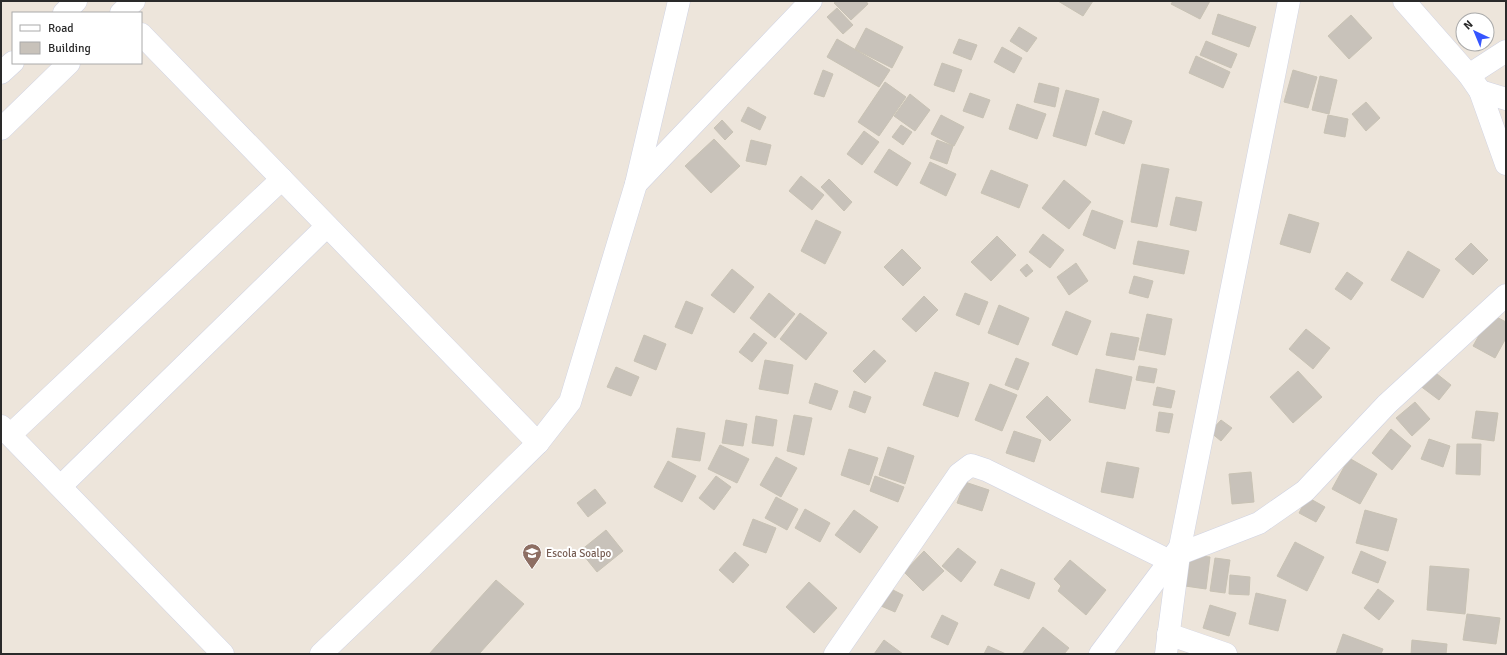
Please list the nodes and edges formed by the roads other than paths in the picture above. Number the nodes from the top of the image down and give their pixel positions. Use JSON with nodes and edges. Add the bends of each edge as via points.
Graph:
{"nodes":[{"id":1,"x":76,"y":1,"type":"edge"},
{"id":2,"x":134,"y":1,"type":"edge"},
{"id":3,"x":679,"y":1,"type":"edge"},
{"id":4,"x":811,"y":1,"type":"edge"},
{"id":5,"x":1289,"y":1,"type":"edge"},
{"id":6,"x":1404,"y":1,"type":"edge"},
{"id":7,"x":65,"y":12,"type":"edge"},
{"id":8,"x":122,"y":12,"type":"edge"},
{"id":9,"x":142,"y":35,"type":"edge"},
{"id":10,"x":1506,"y":51,"type":"edge"},
{"id":11,"x":12,"y":63,"type":"edge"},
{"id":12,"x":68,"y":64,"type":"edge"},
{"id":13,"x":1,"y":73,"type":"edge"},
{"id":14,"x":1475,"y":83,"type":"junction"},
{"id":15,"x":1506,"y":99,"type":"edge"},
{"id":16,"x":1,"y":129,"type":"edge"},
{"id":17,"x":1506,"y":164,"type":"edge"},
{"id":18,"x":282,"y":179,"type":"junction"},
{"id":19,"x":636,"y":184,"type":"junction"},
{"id":20,"x":327,"y":226,"type":"junction"},
{"id":21,"x":1506,"y":295,"type":"edge"},
{"id":22,"x":6,"y":430,"type":"edge"},
{"id":23,"x":538,"y":443,"type":"junction"},
{"id":24,"x":61,"y":486,"type":"junction"},
{"id":25,"x":1176,"y":554,"type":"junction"},
{"id":26,"x":1167,"y":644,"type":"edge"},
{"id":27,"x":222,"y":654,"type":"edge"},
{"id":28,"x":321,"y":654,"type":"edge"},
{"id":29,"x":835,"y":654,"type":"edge"},
{"id":30,"x":1100,"y":654,"type":"edge"},
{"id":31,"x":1226,"y":654,"type":"edge"}],
"edges":[{"from":1,"to":7,"type":"street"},
{"from":2,"to":8,"type":"street"},
{"from":3,"to":19,"type":"street"},
{"from":4,"to":19,"type":"street"},
{"from":5,"to":25,"type":"street"},
{"from":6,"to":14,"type":"street"},
{"from":9,"to":18,"type":"street"},
{"from":10,"to":14,"type":"street"},
{"from":11,"to":13,"type":"street"},
{"from":12,"to":16,"type":"street"},
{"from":14,"to":15,"type":"street"},
{"from":14,"to":17,"type":"street"},
{"from":18,"to":20,"type":"street"},
{"from":18,"to":22,"type":"street"},
{"from":19,"to":23,"type":"street","via":[[570,402]]},
{"from":20,"to":23,"type":"street"},
{"from":20,"to":24,"type":"street"},
{"from":21,"to":25,"type":"street","via":[[1388,404],[1305,491],[1259,523]]},
{"from":22,"to":24,"type":"street"},
{"from":23,"to":28,"type":"street"},
{"from":24,"to":27,"type":"street"},
{"from":25,"to":26,"type":"street"},
{"from":25,"to":29,"type":"street","via":[[972,465],[959,474]]},
{"from":25,"to":30,"type":"street"},
{"from":26,"to":31,"type":"street"}]}
